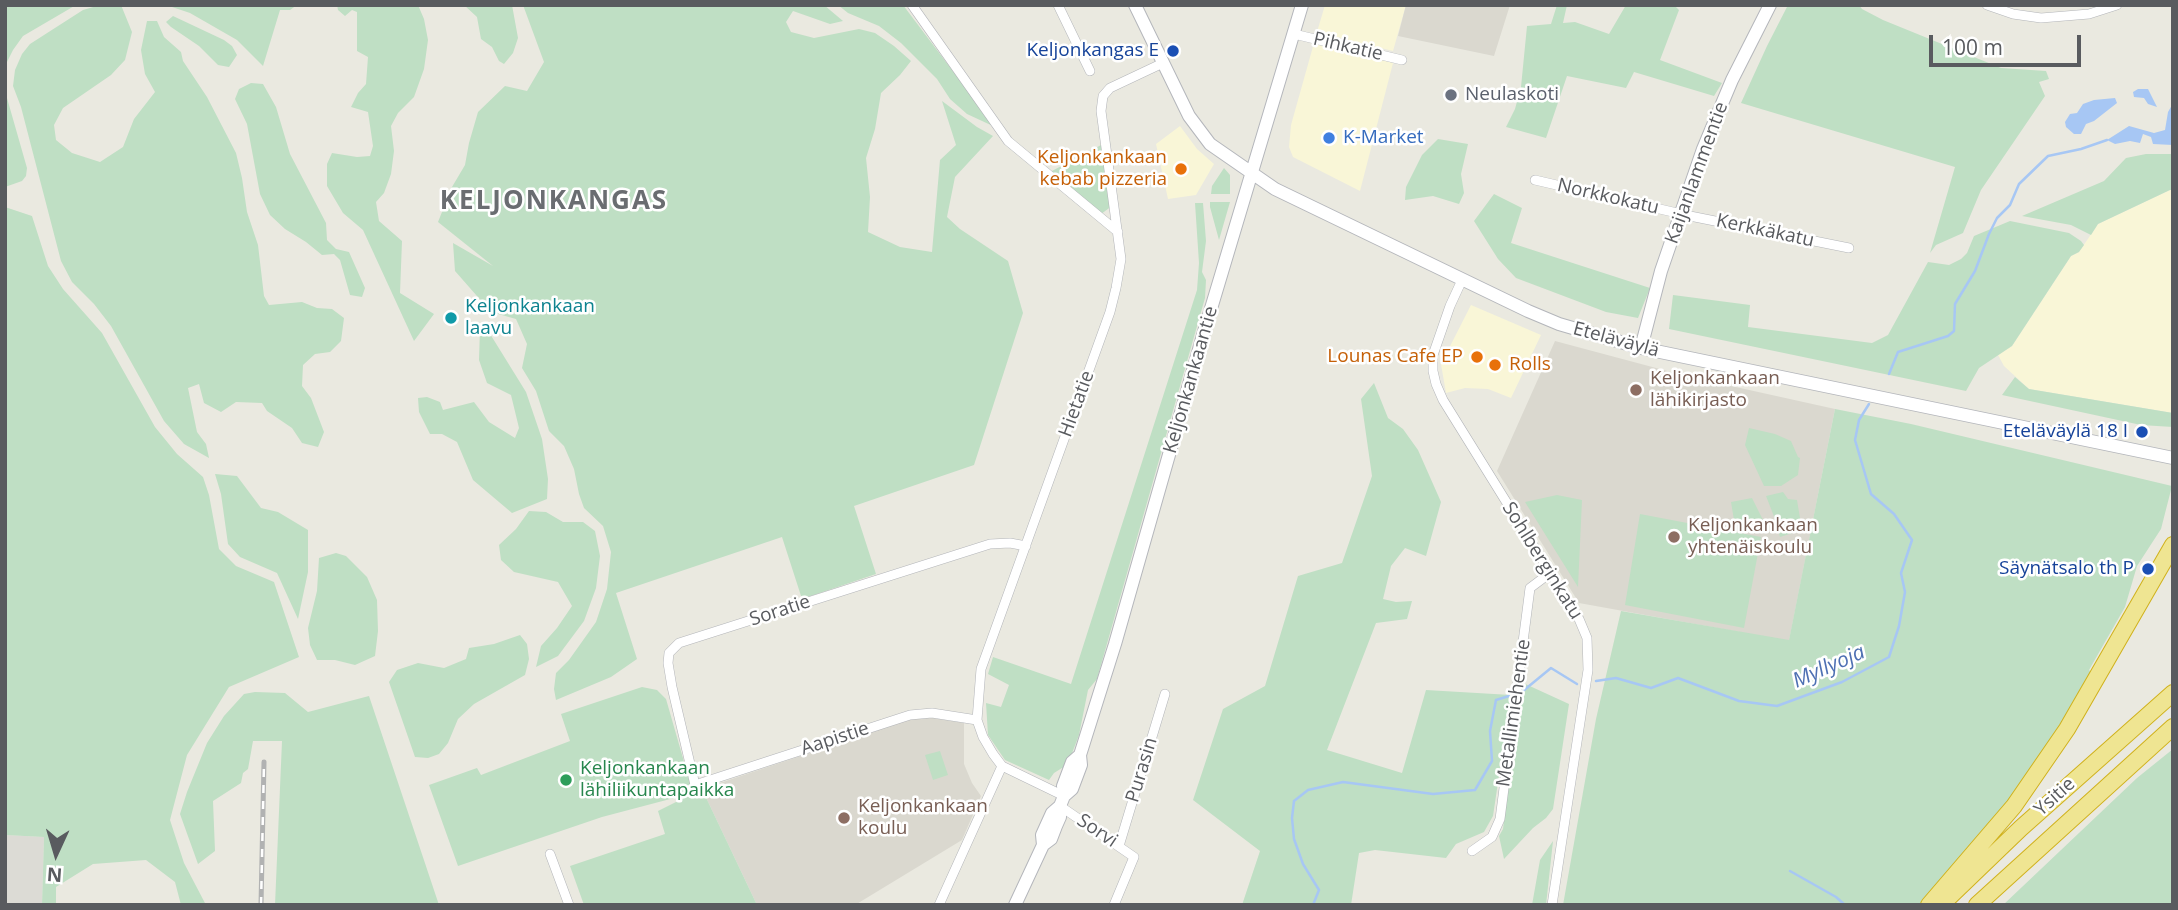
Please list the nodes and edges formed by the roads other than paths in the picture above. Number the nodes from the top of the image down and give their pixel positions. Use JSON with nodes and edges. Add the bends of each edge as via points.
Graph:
{"nodes":[{"id":1,"x":912,"y":5,"type":"edge"},
{"id":2,"x":1058,"y":5,"type":"edge"},
{"id":3,"x":1135,"y":5,"type":"edge"},
{"id":4,"x":1302,"y":5,"type":"edge"},
{"id":5,"x":1770,"y":5,"type":"edge"},
{"id":6,"x":1987,"y":5,"type":"edge"},
{"id":7,"x":2117,"y":5,"type":"edge"},
{"id":8,"x":1294,"y":34,"type":"junction"},
{"id":9,"x":1402,"y":60,"type":"dead end"},
{"id":10,"x":1163,"y":63,"type":"junction"},
{"id":11,"x":1090,"y":71,"type":"dead end"},
{"id":12,"x":1252,"y":174,"type":"junction"},
{"id":13,"x":1535,"y":180,"type":"dead end"},
{"id":14,"x":1680,"y":214,"type":"junction"},
{"id":15,"x":1118,"y":232,"type":"junction"},
{"id":16,"x":1849,"y":248,"type":"dead end"},
{"id":17,"x":1462,"y":280,"type":"junction"},
{"id":18,"x":1641,"y":348,"type":"junction"},
{"id":19,"x":2173,"y":458,"type":"edge"},
{"id":20,"x":2173,"y":545,"type":"edge"},
{"id":21,"x":1026,"y":547,"type":"junction"},
{"id":22,"x":1550,"y":573,"type":"junction"},
{"id":23,"x":2173,"y":693,"type":"edge"},
{"id":24,"x":1165,"y":694,"type":"dead end"},
{"id":25,"x":977,"y":720,"type":"junction"},
{"id":26,"x":2173,"y":727,"type":"edge"},
{"id":27,"x":1002,"y":766,"type":"junction"},
{"id":28,"x":695,"y":785,"type":"joint"},
{"id":29,"x":1062,"y":801,"type":"junction"},
{"id":30,"x":1119,"y":845,"type":"junction"},
{"id":31,"x":1472,"y":851,"type":"dead end"},
{"id":32,"x":550,"y":854,"type":"dead end"},
{"id":33,"x":569,"y":905,"type":"edge"},
{"id":34,"x":939,"y":905,"type":"edge"},
{"id":35,"x":1016,"y":905,"type":"edge"},
{"id":36,"x":1114,"y":905,"type":"edge"},
{"id":37,"x":1552,"y":905,"type":"edge"},
{"id":38,"x":1929,"y":905,"type":"edge"},
{"id":39,"x":1941,"y":905,"type":"edge"},
{"id":40,"x":1977,"y":905,"type":"edge"}],
"edges":[{"from":1,"to":15,"type":"street","via":[[1008,141]]},
{"from":2,"to":11,"type":"street"},
{"from":3,"to":10,"type":"main road","name":"Eteläväylä"},
{"from":4,"to":8,"type":"main road","name":"Keljonkankaantie"},
{"from":5,"to":14,"type":"main road","name":"Kaijanlammentie","via":[[1732,80]]},
{"from":6,"to":7,"type":"street","via":[[2041,18],[2089,14]]},
{"from":8,"to":9,"type":"street","name":"Pihkatie"},
{"from":8,"to":12,"type":"main road","name":"Keljonkankaantie"},
{"from":10,"to":12,"type":"main road","name":"Eteläväylä","via":[[1201,134]]},
{"from":10,"to":15,"type":"street","name":"Hietatie","via":[[1102,96]]},
{"from":12,"to":17,"type":"main road","name":"Eteläväylä"},
{"from":12,"to":29,"type":"main road","name":"Keljonkankaantie","via":[[1115,644],[1080,755],[1072,762],[1063,786]]},
{"from":13,"to":14,"type":"street","name":"Norkkokatu"},
{"from":14,"to":16,"type":"street","name":"Kerkkäkatu"},
{"from":14,"to":18,"type":"main road","name":"Kaijanlammentie"},
{"from":15,"to":21,"type":"street","name":"Hietatie","via":[[1121,259],[1110,312]]},
{"from":17,"to":18,"type":"main road","name":"Eteläväylä","via":[[1559,324]]},
{"from":17,"to":22,"type":"street","name":"Sohlberginkatu","via":[[1433,355],[1436,384]]},
{"from":18,"to":19,"type":"main road","name":"Eteläväylä"},
{"from":20,"to":38,"type":"highway","via":[[2067,729],[2014,806]]},
{"from":21,"to":25,"type":"street","name":"Hietatie","via":[[981,669]]},
{"from":21,"to":28,"type":"street","name":"Soratie","via":[[990,544],[679,643],[671,649],[668,663]]},
{"from":22,"to":31,"type":"street","name":"Metallimiehentie","via":[[1531,589],[1500,817],[1492,837]]},
{"from":22,"to":37,"type":"street","name":"Sohlberginkatu","via":[[1587,638],[1588,670]]},
{"from":23,"to":39,"type":"highway","name":"Ysitie"},
{"from":24,"to":30,"type":"street","name":"Purasin"},
{"from":25,"to":27,"type":"street"},
{"from":25,"to":28,"type":"street","name":"Aapistie","via":[[932,713],[910,715]]},
{"from":26,"to":40,"type":"highway","name":"Ysitie"},
{"from":27,"to":29,"type":"street"},
{"from":27,"to":34,"type":"street"},
{"from":29,"to":30,"type":"street","name":"Sorvi"},
{"from":29,"to":35,"type":"main road","name":"Keljonkankaantie","via":[[1051,839],[1043,845]]},
{"from":30,"to":36,"type":"street","name":"Sorvi","via":[[1134,857]]},
{"from":32,"to":33,"type":"street"}]}
